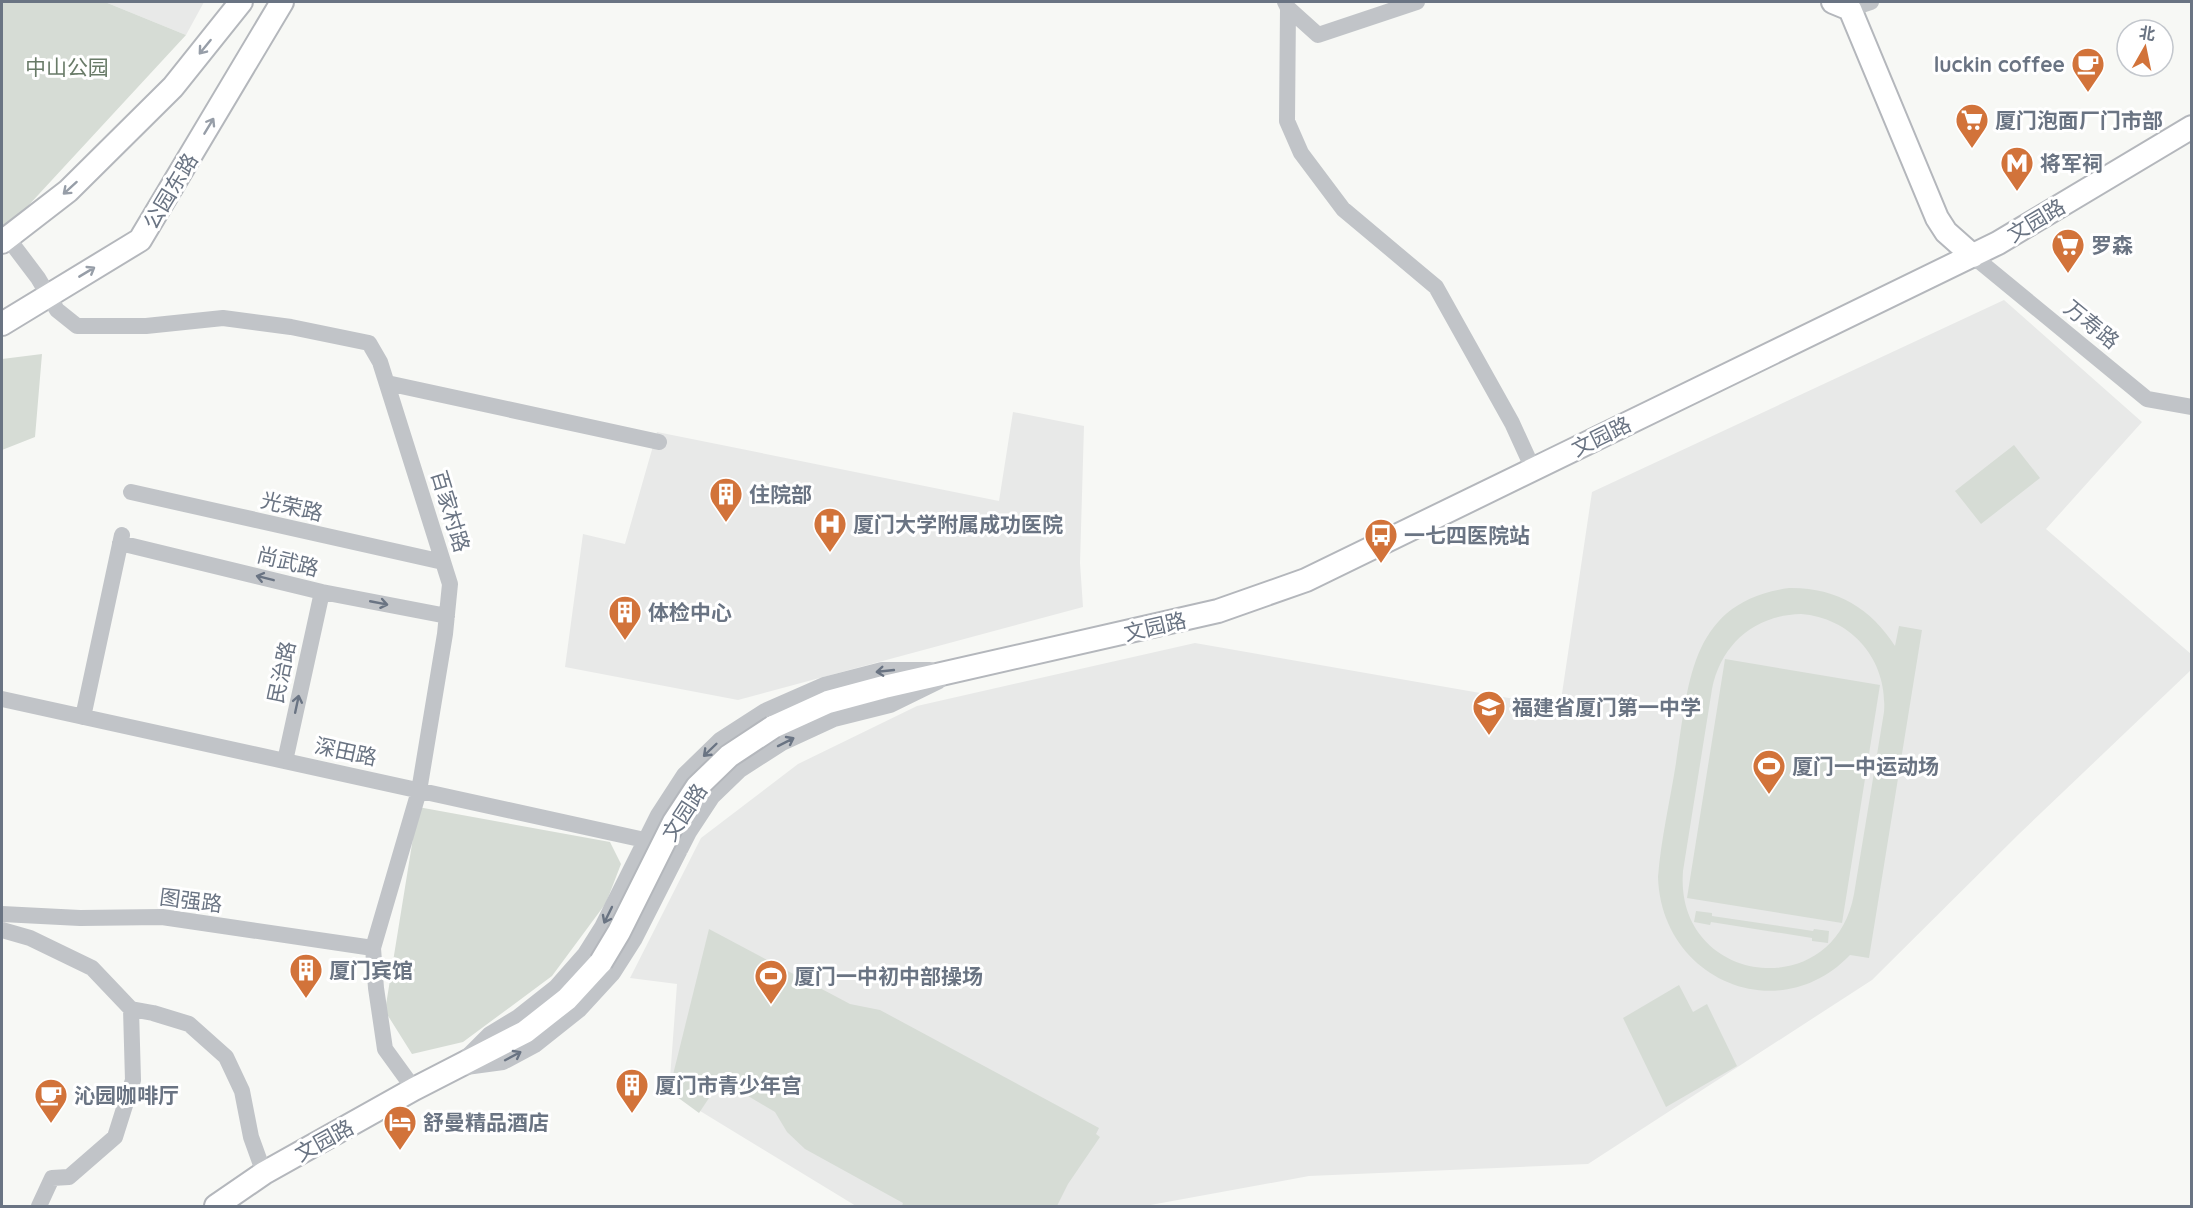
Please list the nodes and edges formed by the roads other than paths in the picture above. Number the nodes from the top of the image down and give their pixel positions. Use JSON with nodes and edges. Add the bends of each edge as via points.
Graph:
{"nodes":[{"id":1,"x":241,"y":2,"type":"edge"},
{"id":2,"x":282,"y":2,"type":"edge"},
{"id":3,"x":1417,"y":2,"type":"edge"},
{"id":4,"x":1871,"y":2,"type":"edge"},
{"id":5,"x":1287,"y":5,"type":"edge"},
{"id":6,"x":1841,"y":5,"type":"edge"},
{"id":7,"x":2192,"y":127,"type":"edge"},
{"id":8,"x":4,"y":240,"type":"edge"},
{"id":9,"x":1973,"y":256,"type":"junction"},
{"id":10,"x":48,"y":295,"type":"junction"},
{"id":11,"x":2,"y":324,"type":"edge"},
{"id":12,"x":387,"y":383,"type":"junction"},
{"id":13,"x":2192,"y":407,"type":"edge"},
{"id":14,"x":659,"y":442,"type":"dead end"},
{"id":15,"x":1533,"y":469,"type":"junction"},
{"id":16,"x":131,"y":492,"type":"dead end"},
{"id":17,"x":443,"y":562,"type":"junction"},
{"id":18,"x":322,"y":592,"type":"junction"},
{"id":19,"x":447,"y":616,"type":"junction"},
{"id":20,"x":964,"y":669,"type":"junction"},
{"id":21,"x":2,"y":699,"type":"edge"},
{"id":22,"x":83,"y":717,"type":"junction"},
{"id":23,"x":285,"y":761,"type":"junction"},
{"id":24,"x":419,"y":790,"type":"junction"},
{"id":25,"x":645,"y":841,"type":"junction"},
{"id":26,"x":681,"y":848,"type":"junction"},
{"id":27,"x":2,"y":914,"type":"edge"},
{"id":28,"x":2,"y":930,"type":"edge"},
{"id":29,"x":374,"y":948,"type":"junction"},
{"id":30,"x":131,"y":1009,"type":"junction"},
{"id":31,"x":456,"y":1069,"type":"junction"},
{"id":32,"x":414,"y":1089,"type":"junction"},
{"id":33,"x":264,"y":1173,"type":"junction"},
{"id":34,"x":39,"y":1206,"type":"edge"},
{"id":35,"x":216,"y":1206,"type":"edge"}],
"edges":[{"from":1,"to":8,"type":"main road","one_way":true,"via":[[173,87],[68,191]]},
{"from":10,"to":2,"type":"main road","name":"公园东路","one_way":true,"via":[[140,240]]},
{"from":3,"to":5,"type":"street","via":[[1318,35]]},
{"from":4,"to":6,"type":"street"},
{"from":5,"to":15,"type":"street","via":[[1287,121],[1302,153],[1343,209],[1436,287],[1512,423]]},
{"from":6,"to":9,"type":"main road","via":[[1937,218],[1946,232]]},
{"from":7,"to":9,"type":"main road","name":"文园路"},
{"from":8,"to":10,"type":"street","name":"百家村路"},
{"from":9,"to":13,"type":"street","name":"万寿路","via":[[2148,399]]},
{"from":9,"to":15,"type":"main road","name":"文园路"},
{"from":10,"to":11,"type":"main road","name":"公园东路"},
{"from":10,"to":12,"type":"street","name":"百家村路","via":[[57,310],[77,326],[146,326],[223,318],[369,343]]},
{"from":12,"to":14,"type":"street"},
{"from":12,"to":17,"type":"street","name":"百家村路"},
{"from":15,"to":20,"type":"main road","name":"文园路","via":[[1306,580],[1251,600]]},
{"from":16,"to":17,"type":"street","name":"光荣路"},
{"from":17,"to":19,"type":"street","name":"百家村路","via":[[450,584]]},
{"from":18,"to":19,"type":"street","name":"尚武路","one_way":true},
{"from":18,"to":22,"type":"street","name":"尚武路","one_way":true,"via":[[121,538]]},
{"from":23,"to":18,"type":"street","name":"民治路","one_way":true},
{"from":19,"to":24,"type":"street","name":"百家村路"},
{"from":20,"to":25,"type":"street","one_way":true,"via":[[882,670],[824,685],[765,711],[720,740],[684,775]]},
{"from":26,"to":20,"type":"street","one_way":true,"via":[[712,796],[740,770],[782,743],[834,719],[890,705]]},
{"from":20,"to":31,"type":"main road","name":"文园路","bridge":true,"via":[[828,702],[773,727],[729,756],[697,787],[674,822],[601,962],[567,999],[525,1032]]},
{"from":21,"to":22,"type":"street","name":"深田路"},
{"from":22,"to":23,"type":"street","name":"深田路"},
{"from":23,"to":24,"type":"street","name":"深田路"},
{"from":24,"to":25,"type":"street","name":"深田路"},
{"from":24,"to":29,"type":"street","name":"百家村路"},
{"from":25,"to":26,"type":"street","name":"深田路"},
{"from":25,"to":31,"type":"street","one_way":true,"via":[[585,954],[556,987],[490,1034]]},
{"from":31,"to":26,"type":"street","one_way":true,"via":[[503,1062],[535,1045],[579,1010],[613,973],[634,940]]},
{"from":27,"to":29,"type":"street","name":"图强路","via":[[80,918],[162,916]]},
{"from":28,"to":30,"type":"street","via":[[30,938],[92,968]]},
{"from":29,"to":32,"type":"street","name":"百家村路","via":[[385,1049]]},
{"from":30,"to":33,"type":"street","via":[[189,1024],[226,1058],[242,1090],[251,1137]]},
{"from":30,"to":34,"type":"street","via":[[133,1080],[115,1137],[69,1177],[52,1178]]},
{"from":31,"to":32,"type":"main road","name":"文园路"},
{"from":32,"to":33,"type":"main road","name":"文园路"},
{"from":33,"to":35,"type":"main road","name":"文园路"}]}
